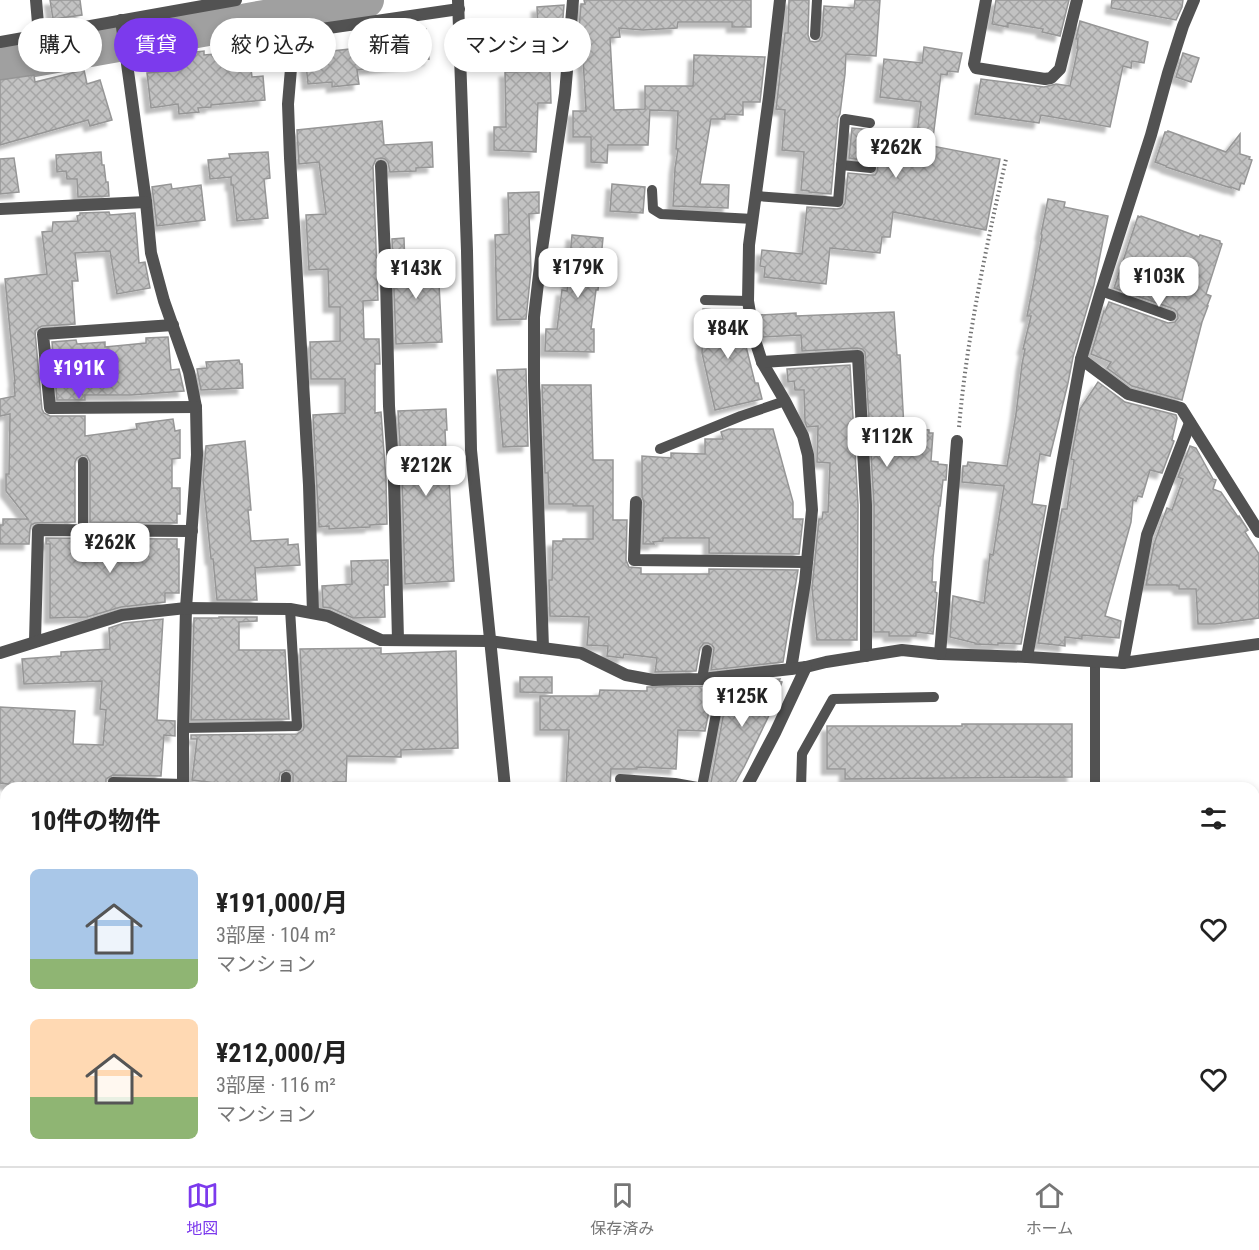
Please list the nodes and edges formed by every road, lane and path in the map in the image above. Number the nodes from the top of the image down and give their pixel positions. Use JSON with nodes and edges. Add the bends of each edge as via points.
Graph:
{"nodes":[{"id":1,"x":36,"y":0,"type":"edge"},
{"id":2,"x":236,"y":0,"type":"edge"},
{"id":3,"x":573,"y":0,"type":"edge"},
{"id":4,"x":780,"y":0,"type":"edge"},
{"id":5,"x":817,"y":0,"type":"edge"},
{"id":6,"x":986,"y":0,"type":"edge"},
{"id":7,"x":1077,"y":0,"type":"edge"},
{"id":8,"x":1194,"y":0,"type":"edge"},
{"id":9,"x":207,"y":3,"type":"edge"},
{"id":10,"x":459,"y":4,"type":"edge"},
{"id":11,"x":38,"y":18,"type":"edge"},
{"id":12,"x":142,"y":18,"type":"edge"},
{"id":13,"x":815,"y":35,"type":"dead end"},
{"id":14,"x":18,"y":39,"type":"edge"},
{"id":15,"x":0,"y":42,"type":"edge"},
{"id":16,"x":128,"y":72,"type":"edge"},
{"id":17,"x":870,"y":123,"type":"dead end"},
{"id":18,"x":1006,"y":159,"type":"dead end"},
{"id":19,"x":841,"y":165,"type":"junction"},
{"id":20,"x":381,"y":166,"type":"dead end"},
{"id":21,"x":871,"y":168,"type":"dead end"},
{"id":22,"x":652,"y":190,"type":"dead end"},
{"id":23,"x":756,"y":196,"type":"junction"},
{"id":24,"x":146,"y":202,"type":"junction"},
{"id":25,"x":0,"y":209,"type":"edge"},
{"id":26,"x":753,"y":219,"type":"junction"},
{"id":27,"x":1101,"y":291,"type":"junction"},
{"id":28,"x":705,"y":300,"type":"dead end"},
{"id":29,"x":748,"y":301,"type":"junction"},
{"id":30,"x":1171,"y":316,"type":"dead end"},
{"id":31,"x":173,"y":325,"type":"junction"},
{"id":32,"x":1081,"y":359,"type":"junction"},
{"id":33,"x":762,"y":362,"type":"junction"},
{"id":34,"x":785,"y":401,"type":"junction"},
{"id":35,"x":196,"y":406,"type":"junction"},
{"id":36,"x":1190,"y":423,"type":"junction"},
{"id":37,"x":957,"y":441,"type":"joint"},
{"id":38,"x":660,"y":448,"type":"dead end"},
{"id":39,"x":83,"y":462,"type":"dead end"},
{"id":40,"x":636,"y":502,"type":"dead end"},
{"id":41,"x":83,"y":530,"type":"junction"},
{"id":42,"x":192,"y":531,"type":"junction"},
{"id":43,"x":1259,"y":532,"type":"edge"},
{"id":44,"x":807,"y":562,"type":"junction"},
{"id":45,"x":186,"y":608,"type":"junction"},
{"id":46,"x":290,"y":609,"type":"junction"},
{"id":47,"x":313,"y":613,"type":"junction"},
{"id":48,"x":398,"y":640,"type":"junction"},
{"id":49,"x":35,"y":641,"type":"junction"},
{"id":50,"x":489,"y":641,"type":"junction"},
{"id":51,"x":1259,"y":644,"type":"edge"},
{"id":52,"x":543,"y":648,"type":"junction"},
{"id":53,"x":707,"y":650,"type":"dead end"},
{"id":54,"x":0,"y":653,"type":"edge"},
{"id":55,"x":940,"y":654,"type":"junction"},
{"id":56,"x":866,"y":656,"type":"junction"},
{"id":57,"x":1027,"y":657,"type":"junction"},
{"id":58,"x":1095,"y":662,"type":"junction"},
{"id":59,"x":1123,"y":663,"type":"junction"},
{"id":60,"x":806,"y":667,"type":"junction"},
{"id":61,"x":791,"y":669,"type":"junction"},
{"id":62,"x":723,"y":677,"type":"junction"},
{"id":63,"x":702,"y":679,"type":"junction"},
{"id":64,"x":934,"y":697,"type":"dead end"},
{"id":65,"x":183,"y":728,"type":"junction"},
{"id":66,"x":620,"y":779,"type":"dead end"},
{"id":67,"x":183,"y":782,"type":"edge"},
{"id":68,"x":504,"y":782,"type":"edge"},
{"id":69,"x":661,"y":782,"type":"edge"},
{"id":70,"x":704,"y":782,"type":"edge"},
{"id":71,"x":749,"y":782,"type":"edge"},
{"id":72,"x":801,"y":782,"type":"edge"},
{"id":73,"x":1095,"y":782,"type":"edge"}],
"edges":[{"from":1,"to":11,"type":"street"},
{"from":2,"to":9,"type":"street"},
{"from":3,"to":52,"type":"street","via":[[534,317]]},
{"from":4,"to":23,"type":"street"},
{"from":5,"to":13,"type":"lane"},
{"from":6,"to":7,"type":"street","via":[[976,68],[1045,79],[1060,69]]},
{"from":8,"to":27,"type":"street"},
{"from":9,"to":12,"type":"street"},
{"from":10,"to":47,"type":"street","via":[[294,33],[288,115]]},
{"from":10,"to":50,"type":"street","via":[[471,450]]},
{"from":14,"to":15,"type":"street"},
{"from":16,"to":24,"type":"street"},
{"from":17,"to":19,"type":"lane","via":[[845,119]]},
{"from":18,"to":37,"type":"path","via":[[975,306]]},
{"from":19,"to":21,"type":"lane"},
{"from":19,"to":23,"type":"lane","via":[[838,202]]},
{"from":20,"to":48,"type":"street"},
{"from":22,"to":26,"type":"lane","via":[[653,209],[661,214]]},
{"from":23,"to":26,"type":"street"},
{"from":24,"to":25,"type":"street"},
{"from":24,"to":31,"type":"street","via":[[152,261]]},
{"from":26,"to":29,"type":"street"},
{"from":27,"to":30,"type":"lane"},
{"from":27,"to":32,"type":"street"},
{"from":28,"to":29,"type":"lane"},
{"from":29,"to":33,"type":"street"},
{"from":31,"to":35,"type":"street"},
{"from":31,"to":35,"type":"street","via":[[43,334],[50,408]]},
{"from":32,"to":36,"type":"street","via":[[1128,394],[1180,408]]},
{"from":32,"to":57,"type":"street"},
{"from":33,"to":34,"type":"street"},
{"from":33,"to":56,"type":"street","via":[[858,356],[866,505]]},
{"from":34,"to":38,"type":"lane"},
{"from":34,"to":44,"type":"street","via":[[808,454],[812,510]]},
{"from":35,"to":42,"type":"street"},
{"from":36,"to":43,"type":"street"},
{"from":36,"to":59,"type":"street","via":[[1147,535]]},
{"from":37,"to":55,"type":"street"},
{"from":39,"to":41,"type":"lane"},
{"from":40,"to":44,"type":"street","via":[[634,560]]},
{"from":41,"to":42,"type":"street"},
{"from":41,"to":49,"type":"street","via":[[38,530]]},
{"from":42,"to":45,"type":"street"},
{"from":44,"to":61,"type":"street"},
{"from":45,"to":46,"type":"street"},
{"from":45,"to":49,"type":"street","via":[[122,615]]},
{"from":45,"to":65,"type":"street"},
{"from":46,"to":47,"type":"street"},
{"from":46,"to":65,"type":"lane","via":[[297,726]]},
{"from":47,"to":48,"type":"street","via":[[381,640]]},
{"from":48,"to":50,"type":"street"},
{"from":49,"to":54,"type":"street"},
{"from":50,"to":52,"type":"street"},
{"from":50,"to":68,"type":"street"},
{"from":51,"to":59,"type":"street"},
{"from":52,"to":63,"type":"street","via":[[581,653],[626,675],[653,680]]},
{"from":53,"to":63,"type":"lane"},
{"from":55,"to":56,"type":"street","via":[[902,650]]},
{"from":55,"to":57,"type":"street"},
{"from":56,"to":60,"type":"street"},
{"from":57,"to":58,"type":"street"},
{"from":58,"to":59,"type":"street"},
{"from":58,"to":73,"type":"lane"},
{"from":60,"to":61,"type":"street"},
{"from":60,"to":71,"type":"street"},
{"from":61,"to":62,"type":"street"},
{"from":62,"to":63,"type":"street"},
{"from":62,"to":70,"type":"lane"},
{"from":64,"to":72,"type":"lane","via":[[833,699],[802,754]]},
{"from":65,"to":67,"type":"street"},
{"from":66,"to":69,"type":"lane"}]}
